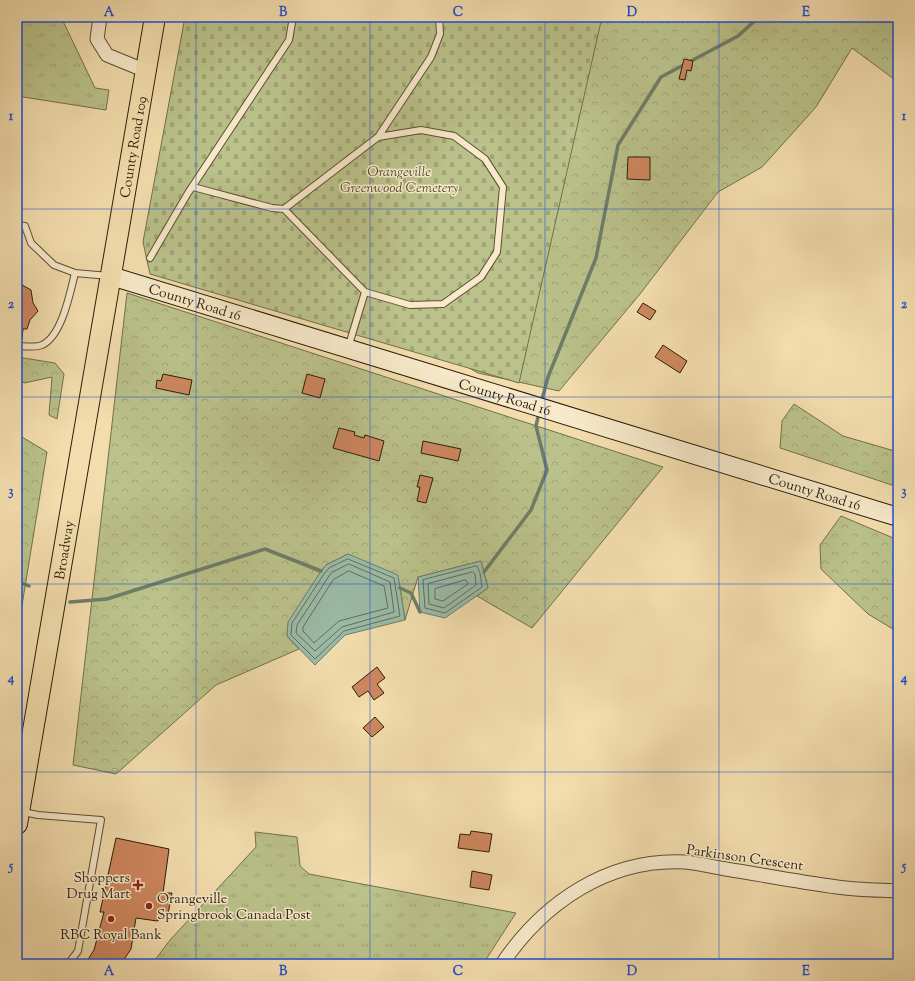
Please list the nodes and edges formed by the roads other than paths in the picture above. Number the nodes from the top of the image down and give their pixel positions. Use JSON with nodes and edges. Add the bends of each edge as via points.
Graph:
{"nodes":[{"id":1,"x":100,"y":17,"type":"edge"},
{"id":2,"x":155,"y":17,"type":"edge"},
{"id":3,"x":439,"y":17,"type":"edge"},
{"id":4,"x":294,"y":18,"type":"edge"},
{"id":5,"x":146,"y":71,"type":"junction"},
{"id":6,"x":378,"y":137,"type":"junction"},
{"id":7,"x":193,"y":187,"type":"junction"},
{"id":8,"x":284,"y":209,"type":"junction"},
{"id":9,"x":17,"y":225,"type":"edge"},
{"id":10,"x":150,"y":258,"type":"dead end"},
{"id":11,"x":75,"y":273,"type":"junction"},
{"id":12,"x":111,"y":276,"type":"junction"},
{"id":13,"x":365,"y":292,"type":"junction"},
{"id":14,"x":17,"y":346,"type":"edge"},
{"id":15,"x":348,"y":349,"type":"junction"},
{"id":16,"x":898,"y":517,"type":"edge"},
{"id":17,"x":18,"y":818,"type":"edge"},
{"id":18,"x":898,"y":891,"type":"edge"},
{"id":19,"x":68,"y":964,"type":"edge"},
{"id":20,"x":502,"y":964,"type":"edge"}],
"edges":[{"from":1,"to":5,"type":"street","via":[[97,39],[107,55]]},
{"from":2,"to":5,"type":"main road","name":"County Road 109"},
{"from":3,"to":6,"type":"lane","via":[[440,34],[431,57]]},
{"from":4,"to":7,"type":"lane","via":[[289,40]]},
{"from":5,"to":12,"type":"main road","name":"County Road 109"},
{"from":6,"to":8,"type":"lane"},
{"from":6,"to":13,"type":"lane","via":[[421,130],[454,136],[485,160],[503,187],[497,252],[481,277],[443,304],[410,305]]},
{"from":7,"to":8,"type":"lane"},
{"from":7,"to":10,"type":"lane"},
{"from":8,"to":13,"type":"lane"},
{"from":9,"to":11,"type":"lane","via":[[24,226],[31,243],[54,265]]},
{"from":11,"to":12,"type":"lane"},
{"from":11,"to":14,"type":"lane","via":[[64,316],[52,338],[41,346]]},
{"from":12,"to":15,"type":"main road","name":"County Road 16"},
{"from":12,"to":17,"type":"main road","name":"Broadway"},
{"from":13,"to":15,"type":"lane"},
{"from":15,"to":16,"type":"main road","name":"County Road 16"},
{"from":17,"to":19,"type":"lane","via":[[38,815],[101,820],[78,951]]},
{"from":18,"to":20,"type":"street","name":"Parkinson Crescent","via":[[838,887],[684,862],[641,865],[616,872],[561,900],[535,922]]}]}
